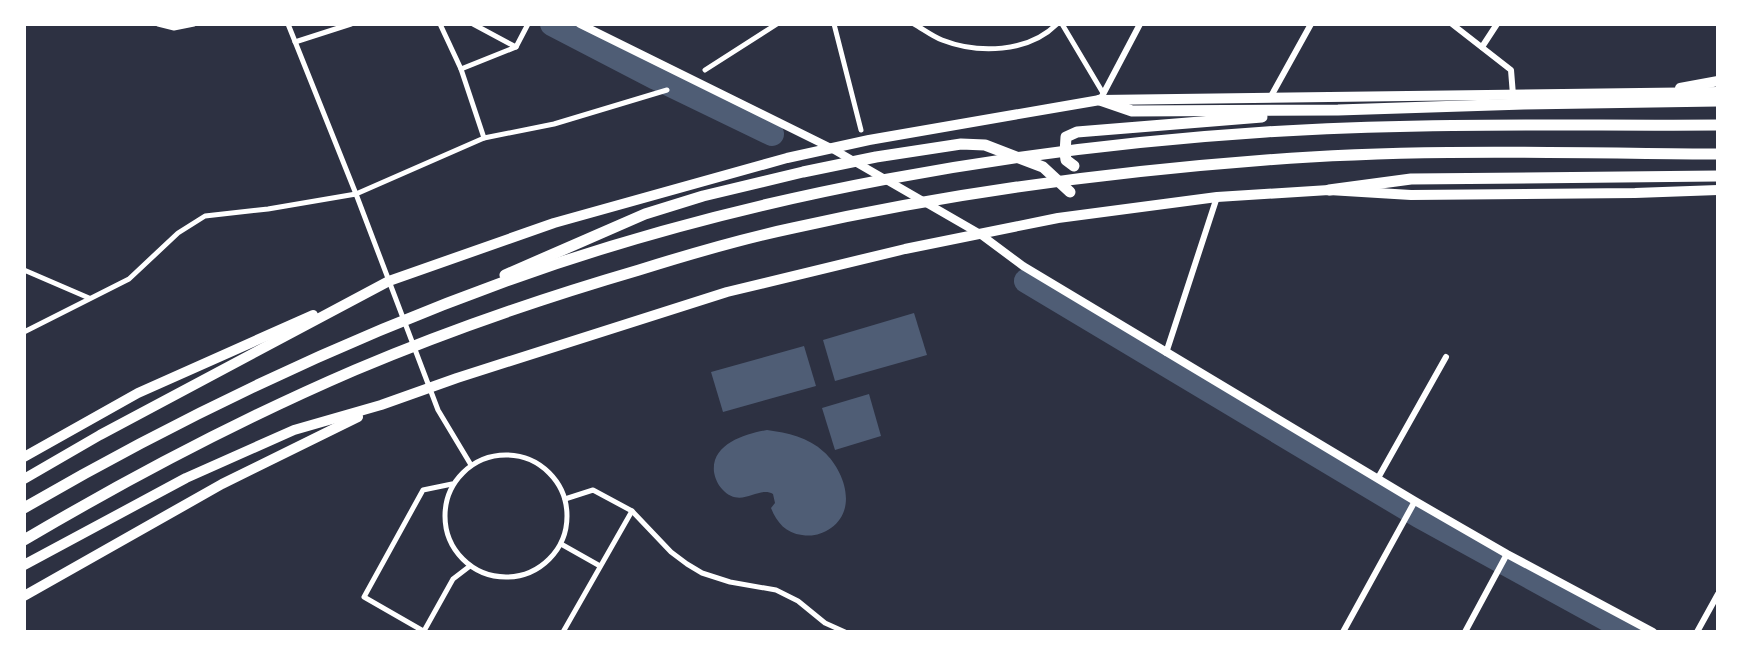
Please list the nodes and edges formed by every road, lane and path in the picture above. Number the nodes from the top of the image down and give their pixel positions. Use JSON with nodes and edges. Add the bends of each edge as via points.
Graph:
{"nodes":[{"id":1,"x":158,"y":24,"type":"edge"},
{"id":2,"x":194,"y":24,"type":"edge"},
{"id":3,"x":288,"y":24,"type":"edge"},
{"id":4,"x":351,"y":24,"type":"edge"},
{"id":5,"x":440,"y":24,"type":"edge"},
{"id":6,"x":473,"y":24,"type":"edge"},
{"id":7,"x":528,"y":24,"type":"edge"},
{"id":8,"x":580,"y":24,"type":"edge"},
{"id":9,"x":777,"y":24,"type":"edge"},
{"id":10,"x":834,"y":24,"type":"edge"},
{"id":11,"x":914,"y":24,"type":"edge"},
{"id":12,"x":1060,"y":24,"type":"edge"},
{"id":13,"x":1140,"y":24,"type":"edge"},
{"id":14,"x":1311,"y":24,"type":"edge"},
{"id":15,"x":1452,"y":24,"type":"edge"},
{"id":16,"x":1497,"y":24,"type":"edge"},
{"id":17,"x":295,"y":42,"type":"junction"},
{"id":18,"x":516,"y":47,"type":"junction"},
{"id":19,"x":1482,"y":47,"type":"junction"},
{"id":20,"x":461,"y":69,"type":"junction"},
{"id":21,"x":705,"y":70,"type":"dead end"},
{"id":22,"x":1718,"y":81,"type":"edge"},
{"id":23,"x":667,"y":90,"type":"dead end"},
{"id":24,"x":1718,"y":92,"type":"edge"},
{"id":25,"x":1651,"y":93,"type":"junction"},
{"id":26,"x":1513,"y":95,"type":"junction"},
{"id":27,"x":1101,"y":96,"type":"junction"},
{"id":28,"x":1270,"y":98,"type":"junction"},
{"id":29,"x":1718,"y":101,"type":"edge"},
{"id":30,"x":1338,"y":110,"type":"junction"},
{"id":31,"x":1718,"y":125,"type":"edge"},
{"id":32,"x":861,"y":130,"type":"dead end"},
{"id":33,"x":484,"y":138,"type":"junction"},
{"id":34,"x":831,"y":148,"type":"junction"},
{"id":35,"x":1718,"y":154,"type":"edge"},
{"id":36,"x":1074,"y":166,"type":"dead end"},
{"id":37,"x":1718,"y":176,"type":"edge"},
{"id":38,"x":1329,"y":190,"type":"junction"},
{"id":39,"x":1070,"y":192,"type":"dead end"},
{"id":40,"x":1718,"y":193,"type":"edge"},
{"id":41,"x":356,"y":194,"type":"junction"},
{"id":42,"x":1217,"y":197,"type":"junction"},
{"id":43,"x":980,"y":234,"type":"junction"},
{"id":44,"x":24,"y":270,"type":"edge"},
{"id":45,"x":389,"y":281,"type":"junction"},
{"id":46,"x":89,"y":298,"type":"junction"},
{"id":47,"x":425,"y":312,"type":"junction"},
{"id":48,"x":24,"y":332,"type":"edge"},
{"id":49,"x":1166,"y":353,"type":"junction"},
{"id":50,"x":1446,"y":357,"type":"dead end"},
{"id":51,"x":381,"y":405,"type":"junction"},
{"id":52,"x":24,"y":457,"type":"edge"},
{"id":53,"x":471,"y":465,"type":"junction"},
{"id":54,"x":1378,"y":478,"type":"junction"},
{"id":55,"x":24,"y":479,"type":"edge"},
{"id":56,"x":453,"y":484,"type":"junction"},
{"id":57,"x":565,"y":499,"type":"junction"},
{"id":58,"x":1413,"y":504,"type":"junction"},
{"id":59,"x":24,"y":508,"type":"edge"},
{"id":60,"x":632,"y":511,"type":"junction"},
{"id":61,"x":24,"y":540,"type":"edge"},
{"id":62,"x":561,"y":544,"type":"junction"},
{"id":63,"x":1506,"y":556,"type":"junction"},
{"id":64,"x":24,"y":564,"type":"edge"},
{"id":65,"x":470,"y":566,"type":"junction"},
{"id":66,"x":600,"y":566,"type":"junction"},
{"id":67,"x":1718,"y":594,"type":"edge"},
{"id":68,"x":24,"y":596,"type":"edge"},
{"id":69,"x":425,"y":632,"type":"edge"},
{"id":70,"x":563,"y":632,"type":"edge"},
{"id":71,"x":845,"y":632,"type":"edge"},
{"id":72,"x":1343,"y":632,"type":"edge"},
{"id":73,"x":1465,"y":632,"type":"edge"},
{"id":74,"x":1653,"y":632,"type":"edge"},
{"id":75,"x":1697,"y":632,"type":"edge"}],
"edges":[{"from":1,"to":2,"type":"street"},
{"from":3,"to":17,"type":"street"},
{"from":4,"to":17,"type":"street"},
{"from":5,"to":20,"type":"street"},
{"from":6,"to":18,"type":"street"},
{"from":7,"to":18,"type":"street"},
{"from":8,"to":34,"type":"street"},
{"from":9,"to":21,"type":"street"},
{"from":10,"to":32,"type":"street"},
{"from":11,"to":12,"type":"street","via":[[971,49],[1001,49],[1027,43]]},
{"from":12,"to":27,"type":"street"},
{"from":13,"to":27,"type":"street"},
{"from":14,"to":28,"type":"street"},
{"from":15,"to":19,"type":"street"},
{"from":16,"to":19,"type":"street"},
{"from":17,"to":41,"type":"street"},
{"from":18,"to":20,"type":"street"},
{"from":19,"to":26,"type":"street","via":[[1511,70]]},
{"from":20,"to":33,"type":"street"},
{"from":22,"to":25,"type":"main road"},
{"from":23,"to":33,"type":"street","via":[[554,124]]},
{"from":24,"to":25,"type":"main road"},
{"from":25,"to":26,"type":"main road"},
{"from":26,"to":28,"type":"main road"},
{"from":27,"to":28,"type":"main road"},
{"from":27,"to":30,"type":"highway","via":[[1132,111]]},
{"from":27,"to":34,"type":"main road"},
{"from":29,"to":30,"type":"highway"},
{"from":30,"to":36,"type":"highway","via":[[1077,132],[1066,137],[1066,160]]},
{"from":31,"to":47,"type":"highway","via":[[1267,132],[972,165],[877,181],[693,224],[585,255]]},
{"from":33,"to":41,"type":"street"},
{"from":34,"to":43,"type":"street"},
{"from":34,"to":45,"type":"main road","via":[[554,223]]},
{"from":35,"to":61,"type":"highway","via":[[1269,159],[986,191],[788,229],[593,283],[368,365],[250,419]]},
{"from":37,"to":38,"type":"highway","via":[[1411,179]]},
{"from":38,"to":40,"type":"main road","via":[[1411,195]]},
{"from":38,"to":42,"type":"main road"},
{"from":39,"to":47,"type":"highway","via":[[1043,167],[985,145],[876,157],[645,214]]},
{"from":41,"to":46,"type":"street","via":[[205,216],[178,233],[129,279]]},
{"from":41,"to":53,"type":"street","via":[[438,410]]},
{"from":42,"to":43,"type":"main road"},
{"from":42,"to":49,"type":"street"},
{"from":43,"to":49,"type":"street"},
{"from":43,"to":51,"type":"main road","via":[[727,292]]},
{"from":44,"to":46,"type":"street"},
{"from":45,"to":52,"type":"main road","via":[[138,393]]},
{"from":45,"to":55,"type":"main road"},
{"from":46,"to":48,"type":"street"},
{"from":47,"to":59,"type":"highway","via":[[240,393]]},
{"from":49,"to":54,"type":"street"},
{"from":50,"to":54,"type":"street"},
{"from":51,"to":64,"type":"main road","via":[[294,430],[186,478]]},
{"from":51,"to":68,"type":"main road","via":[[222,484]]},
{"from":53,"to":56,"type":"street"},
{"from":53,"to":57,"type":"street","via":[[498,455],[527,458],[551,474]]},
{"from":54,"to":58,"type":"street"},
{"from":56,"to":65,"type":"street","via":[[445,505],[445,528],[454,549]]},
{"from":56,"to":69,"type":"street","via":[[423,490],[364,597]]},
{"from":57,"to":60,"type":"street","via":[[593,490]]},
{"from":57,"to":62,"type":"street","via":[[568,522]]},
{"from":58,"to":63,"type":"street"},
{"from":58,"to":72,"type":"street"},
{"from":60,"to":66,"type":"street"},
{"from":60,"to":71,"type":"street","via":[[687,564],[711,577],[776,590]]},
{"from":62,"to":65,"type":"street","via":[[545,564],[521,576],[494,576]]},
{"from":62,"to":66,"type":"street"},
{"from":63,"to":73,"type":"street"},
{"from":63,"to":74,"type":"street"},
{"from":65,"to":69,"type":"street","via":[[453,579]]},
{"from":66,"to":70,"type":"street"},
{"from":67,"to":75,"type":"street"}]}
